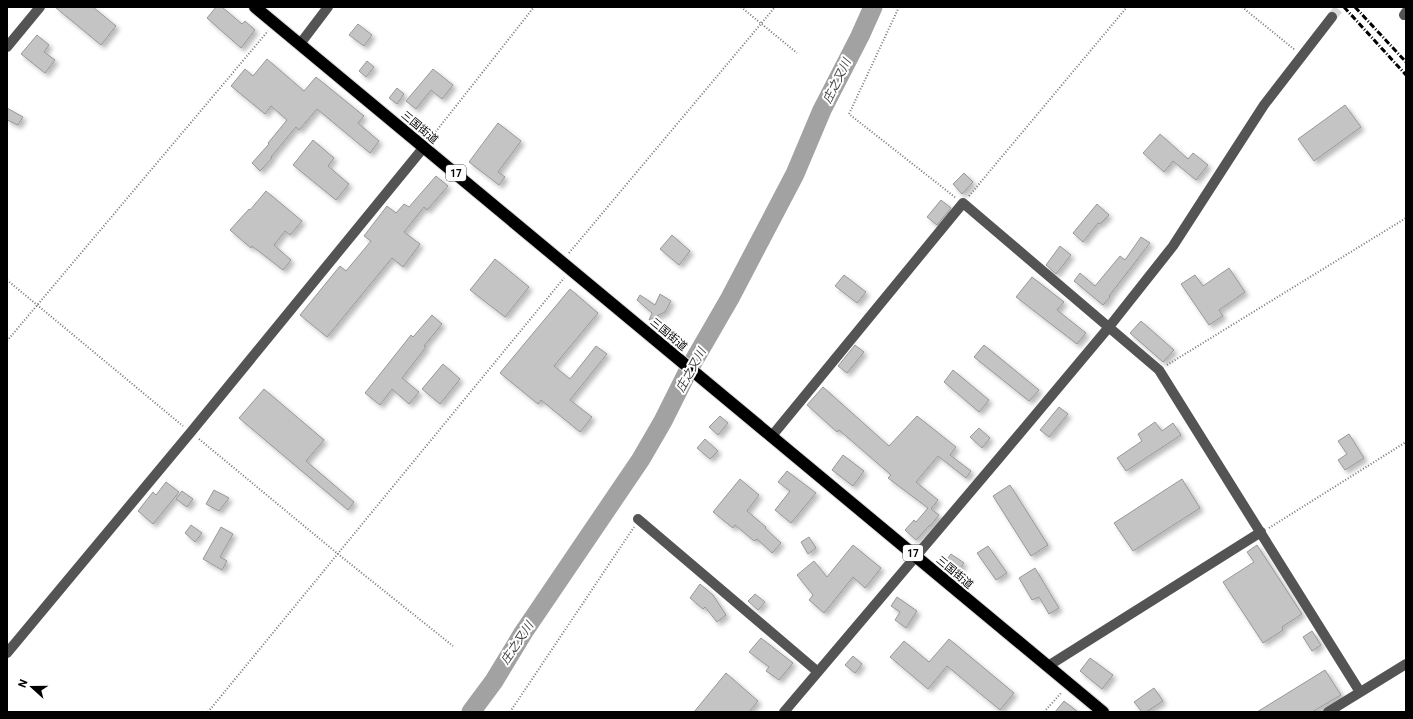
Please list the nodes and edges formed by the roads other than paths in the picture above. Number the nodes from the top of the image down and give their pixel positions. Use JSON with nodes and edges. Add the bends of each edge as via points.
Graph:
{"nodes":[{"id":1,"x":40,"y":7,"type":"edge"},
{"id":2,"x":255,"y":7,"type":"edge"},
{"id":3,"x":328,"y":7,"type":"edge"},
{"id":4,"x":1332,"y":17,"type":"tunnel mouth"},
{"id":5,"x":300,"y":44,"type":"junction"},
{"id":6,"x":7,"y":47,"type":"edge"},
{"id":7,"x":424,"y":147,"type":"junction"},
{"id":8,"x":1109,"y":327,"type":"junction"},
{"id":9,"x":771,"y":436,"type":"junction"},
{"id":10,"x":638,"y":519,"type":"road end"},
{"id":11,"x":1261,"y":532,"type":"junction"},
{"id":12,"x":916,"y":556,"type":"junction"},
{"id":13,"x":7,"y":653,"type":"edge"},
{"id":14,"x":1406,"y":664,"type":"edge"},
{"id":15,"x":1048,"y":666,"type":"junction"},
{"id":16,"x":818,"y":672,"type":"junction"},
{"id":17,"x":1360,"y":692,"type":"junction"},
{"id":18,"x":784,"y":712,"type":"edge"},
{"id":19,"x":1103,"y":712,"type":"edge"},
{"id":20,"x":1328,"y":712,"type":"edge"}],
"edges":[{"from":1,"to":6,"type":"street"},
{"from":2,"to":5,"type":"highway","name":"三国街道","number":"17"},
{"from":3,"to":5,"type":"street"},
{"from":4,"to":8,"type":"street","via":[[1264,105],[1173,246]]},
{"from":5,"to":7,"type":"highway","name":"三国街道","number":"17"},
{"from":7,"to":9,"type":"highway","name":"三国街道","number":"17"},
{"from":7,"to":13,"type":"street"},
{"from":8,"to":9,"type":"street","via":[[963,203]]},
{"from":8,"to":11,"type":"street","via":[[1159,370]]},
{"from":8,"to":12,"type":"street"},
{"from":9,"to":12,"type":"highway","name":"三国街道","number":"17"},
{"from":10,"to":16,"type":"street"},
{"from":11,"to":15,"type":"street"},
{"from":11,"to":17,"type":"street"},
{"from":12,"to":15,"type":"highway","name":"三国街道","number":"17"},
{"from":12,"to":16,"type":"street"},
{"from":14,"to":17,"type":"street"},
{"from":15,"to":19,"type":"highway","name":"三国街道","number":"17"},
{"from":16,"to":18,"type":"street"},
{"from":17,"to":20,"type":"street"}]}
